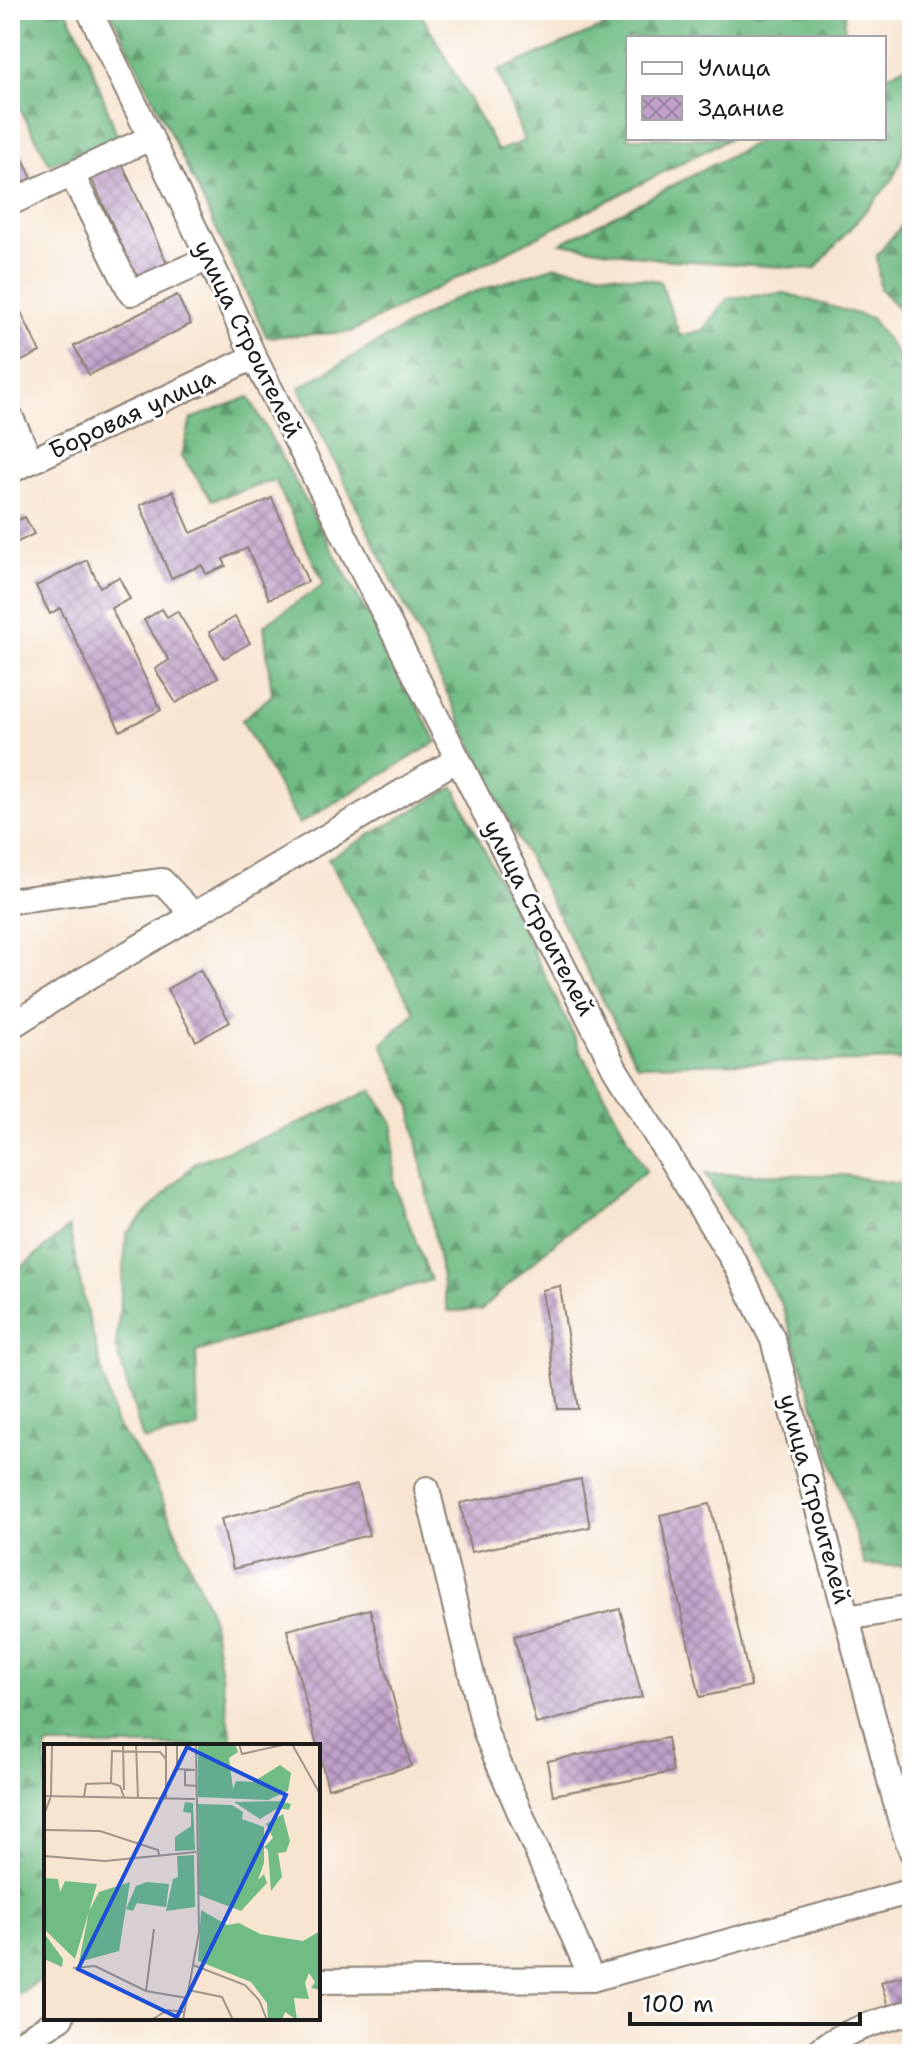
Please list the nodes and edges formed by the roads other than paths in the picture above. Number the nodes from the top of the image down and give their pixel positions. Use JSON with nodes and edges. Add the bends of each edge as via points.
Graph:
{"nodes":[{"id":1,"x":89,"y":10,"type":"edge"},
{"id":2,"x":150,"y":138,"type":"junction"},
{"id":3,"x":72,"y":175,"type":"junction"},
{"id":4,"x":10,"y":203,"type":"edge"},
{"id":5,"x":209,"y":258,"type":"junction"},
{"id":6,"x":254,"y":357,"type":"junction"},
{"id":7,"x":10,"y":416,"type":"edge"},
{"id":8,"x":20,"y":466,"type":"edge"},
{"id":9,"x":458,"y":759,"type":"junction"},
{"id":10,"x":10,"y":901,"type":"edge"},
{"id":11,"x":194,"y":915,"type":"junction"},
{"id":12,"x":10,"y":1027,"type":"edge"},
{"id":13,"x":427,"y":1489,"type":"dead end"},
{"id":14,"x":912,"y":1607,"type":"edge"},
{"id":15,"x":847,"y":1618,"type":"junction"},
{"id":16,"x":906,"y":1821,"type":"edge"},
{"id":17,"x":912,"y":1852,"type":"edge"},
{"id":18,"x":912,"y":1891,"type":"edge"},
{"id":19,"x":592,"y":1979,"type":"junction"},
{"id":20,"x":320,"y":1981,"type":"edge"},
{"id":21,"x":912,"y":2012,"type":"edge"},
{"id":22,"x":58,"y":2020,"type":"edge"},
{"id":23,"x":10,"y":2049,"type":"edge"},
{"id":24,"x":816,"y":2054,"type":"edge"}],
"edges":[{"from":1,"to":2,"type":"street","name":"улица Строителей"},
{"from":2,"to":3,"type":"street"},
{"from":2,"to":5,"type":"street","name":"улица Строителей"},
{"from":3,"to":4,"type":"street"},
{"from":3,"to":5,"type":"street","via":[[131,293]]},
{"from":5,"to":6,"type":"street","name":"улица Строителей"},
{"from":6,"to":8,"type":"street","name":"Боровая улица"},
{"from":6,"to":9,"type":"street","name":"улица Строителей"},
{"from":7,"to":8,"type":"street"},
{"from":9,"to":11,"type":"street"},
{"from":9,"to":15,"type":"street","name":"улица Строителей","via":[[615,1069],[736,1265],[773,1340]]},
{"from":10,"to":11,"type":"street","via":[[162,881]]},
{"from":11,"to":12,"type":"street"},
{"from":13,"to":19,"type":"street","via":[[486,1734]]},
{"from":14,"to":15,"type":"street"},
{"from":15,"to":16,"type":"street","name":"улица Строителей"},
{"from":16,"to":17,"type":"street","name":"улица Строителей"},
{"from":18,"to":19,"type":"street"},
{"from":19,"to":20,"type":"street"},
{"from":21,"to":24,"type":"street","via":[[875,2022]]},
{"from":22,"to":23,"type":"street"}]}
